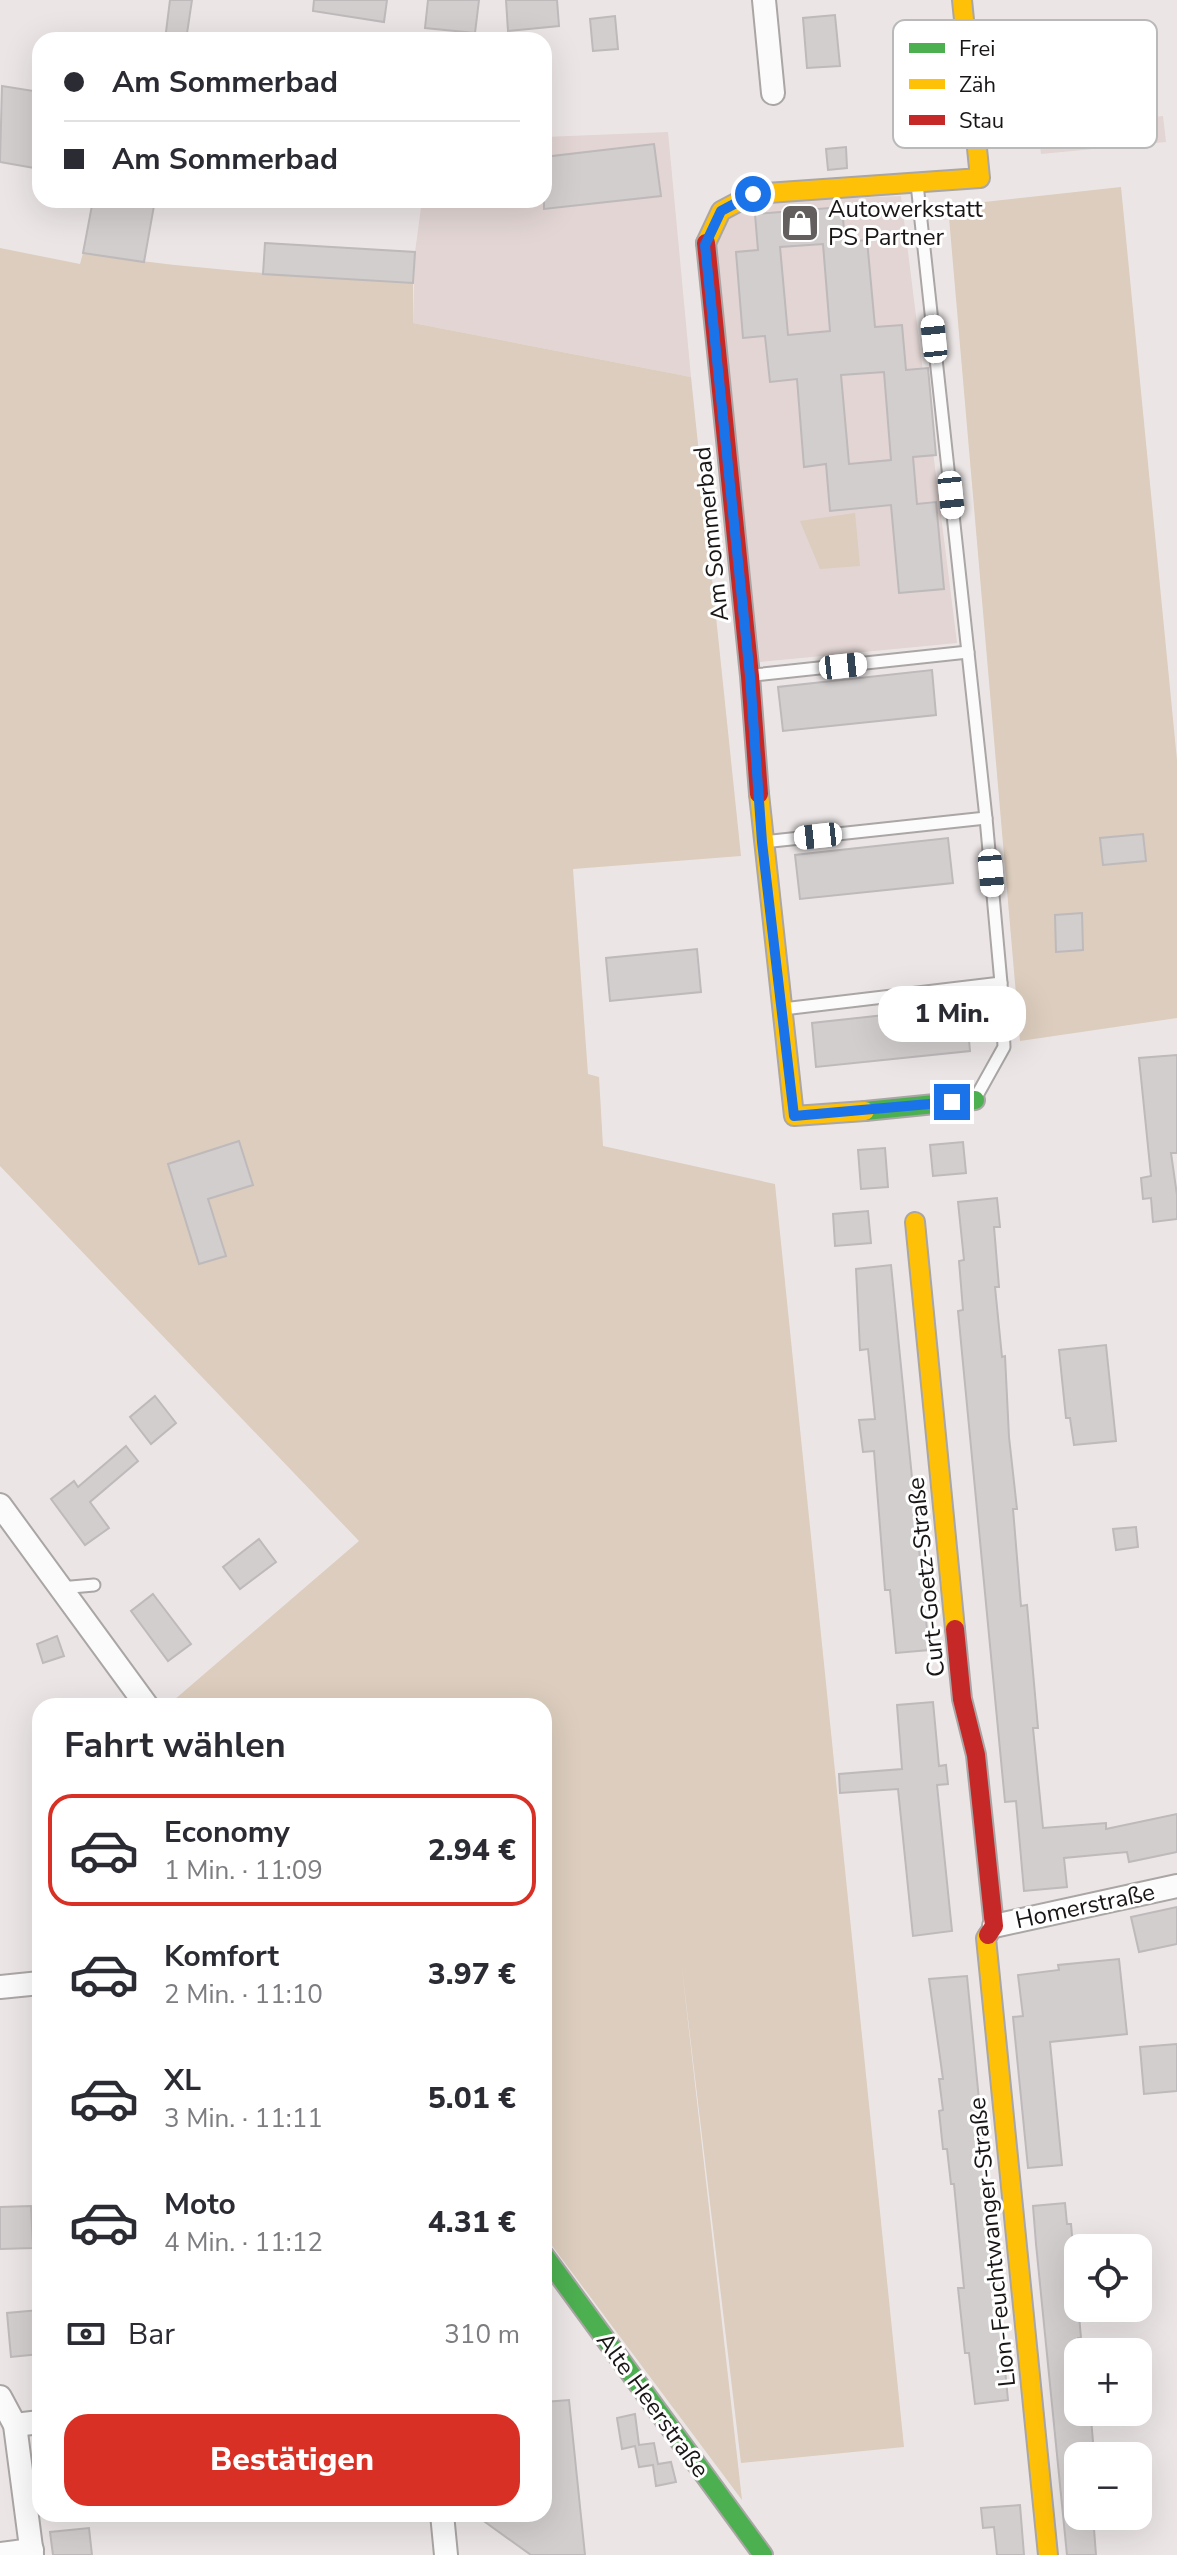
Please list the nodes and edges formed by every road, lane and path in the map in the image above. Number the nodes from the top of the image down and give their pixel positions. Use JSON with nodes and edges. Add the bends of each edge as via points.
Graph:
{"nodes":[{"id":1,"x":764,"y":0,"type":"edge"},
{"id":2,"x":962,"y":0,"type":"edge"},
{"id":3,"x":964,"y":20,"type":"edge"},
{"id":4,"x":773,"y":93,"type":"dead end"},
{"id":5,"x":977,"y":148,"type":"edge"},
{"id":6,"x":917,"y":183,"type":"junction"},
{"id":7,"x":968,"y":652,"type":"junction"},
{"id":8,"x":750,"y":676,"type":"junction"},
{"id":9,"x":986,"y":818,"type":"junction"},
{"id":10,"x":762,"y":842,"type":"junction"},
{"id":11,"x":1001,"y":983,"type":"junction"},
{"id":12,"x":782,"y":1009,"type":"junction"},
{"id":13,"x":975,"y":1100,"type":"joint"},
{"id":14,"x":915,"y":1222,"type":"dead end"},
{"id":15,"x":0,"y":1505,"type":"edge"},
{"id":16,"x":94,"y":1585,"type":"dead end"},
{"id":17,"x":60,"y":1588,"type":"junction"},
{"id":18,"x":141,"y":1698,"type":"edge"},
{"id":19,"x":1177,"y":1886,"type":"edge"},
{"id":20,"x":994,"y":1926,"type":"junction"},
{"id":21,"x":32,"y":1984,"type":"edge"},
{"id":22,"x":0,"y":1987,"type":"edge"},
{"id":23,"x":552,"y":2266,"type":"edge"},
{"id":24,"x":0,"y":2397,"type":"edge"},
{"id":25,"x":32,"y":2423,"type":"edge"},
{"id":26,"x":15,"y":2425,"type":"junction"},
{"id":27,"x":443,"y":2522,"type":"edge"},
{"id":28,"x":32,"y":2552,"type":"edge"},
{"id":29,"x":0,"y":2554,"type":"edge"},
{"id":30,"x":446,"y":2555,"type":"edge"},
{"id":31,"x":763,"y":2555,"type":"edge"},
{"id":32,"x":1048,"y":2555,"type":"edge"}],
"edges":[{"from":1,"to":4,"type":"street"},
{"from":2,"to":3,"type":"street","name":"Am Sommerbad"},
{"from":5,"to":6,"type":"street","name":"Am Sommerbad","via":[[980,178]]},
{"from":6,"to":7,"type":"lane"},
{"from":6,"to":8,"type":"street","name":"Am Sommerbad","via":[[753,194],[721,211],[705,245]]},
{"from":7,"to":8,"type":"lane"},
{"from":7,"to":9,"type":"lane"},
{"from":8,"to":10,"type":"street","name":"Am Sommerbad"},
{"from":9,"to":10,"type":"lane"},
{"from":9,"to":11,"type":"lane"},
{"from":10,"to":12,"type":"street","name":"Am Sommerbad"},
{"from":11,"to":12,"type":"lane"},
{"from":11,"to":13,"type":"lane","via":[[1004,1047]]},
{"from":12,"to":13,"type":"street","name":"Am Sommerbad","via":[[794,1116]]},
{"from":14,"to":20,"type":"street","name":"Curt-Goetz-Straße","via":[[962,1699],[976,1755]]},
{"from":15,"to":17,"type":"street"},
{"from":16,"to":17,"type":"lane"},
{"from":17,"to":18,"type":"street"},
{"from":19,"to":20,"type":"street","name":"Homerstraße"},
{"from":20,"to":32,"type":"street","name":"Lion-Feuchtwanger-Straße","via":[[986,1938]]},
{"from":21,"to":22,"type":"street"},
{"from":23,"to":31,"type":"street","name":"Alte Heerstraße"},
{"from":24,"to":26,"type":"street"},
{"from":25,"to":26,"type":"street"},
{"from":26,"to":28,"type":"street"},
{"from":27,"to":30,"type":"street"},
{"from":28,"to":29,"type":"street"}]}
